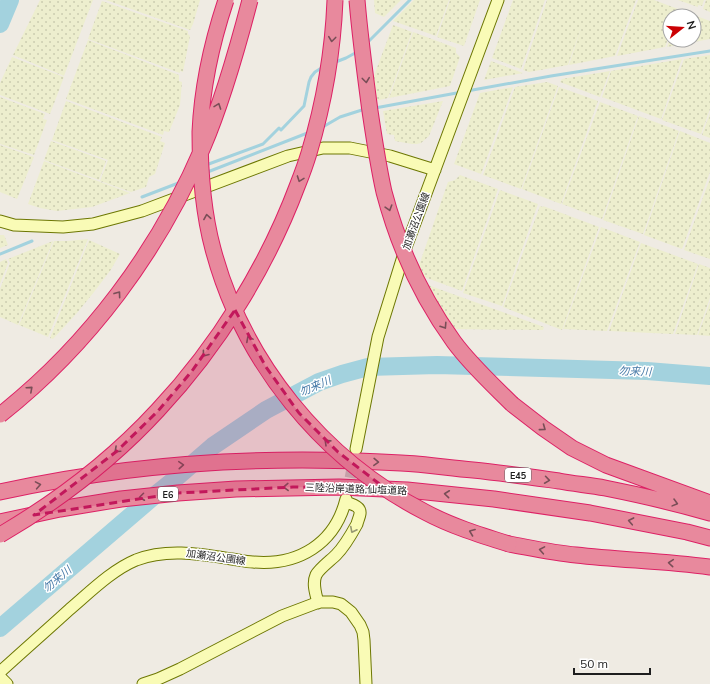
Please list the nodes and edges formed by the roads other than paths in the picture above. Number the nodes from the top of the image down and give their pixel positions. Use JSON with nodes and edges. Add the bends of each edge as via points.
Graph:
{"nodes":[{"id":1,"x":226,"y":0,"type":"edge"},
{"id":2,"x":250,"y":0,"type":"edge"},
{"id":3,"x":335,"y":0,"type":"edge"},
{"id":4,"x":357,"y":0,"type":"edge"},
{"id":5,"x":498,"y":0,"type":"edge"},
{"id":6,"x":435,"y":170,"type":"junction"},
{"id":7,"x":0,"y":221,"type":"edge"},
{"id":8,"x":0,"y":415,"type":"edge"},
{"id":9,"x":356,"y":449,"type":"tunnel mouth"},
{"id":10,"x":0,"y":492,"type":"edge"},
{"id":11,"x":344,"y":496,"type":"junction"},
{"id":12,"x":710,"y":503,"type":"edge"},
{"id":13,"x":710,"y":513,"type":"edge"},
{"id":14,"x":0,"y":522,"type":"edge"},
{"id":15,"x":0,"y":535,"type":"edge"},
{"id":16,"x":710,"y":538,"type":"edge"},
{"id":17,"x":710,"y":567,"type":"edge"},
{"id":18,"x":318,"y":603,"type":"junction"},
{"id":19,"x":0,"y":672,"type":"edge"},
{"id":20,"x":0,"y":677,"type":"edge"},
{"id":21,"x":7,"y":684,"type":"edge"},
{"id":22,"x":143,"y":684,"type":"edge"},
{"id":23,"x":366,"y":684,"type":"edge"}],
"edges":[{"from":17,"to":1,"type":"highway","one_way":true,"bridge":true,"via":[[542,550],[509,544],[451,524],[425,513],[358,470],[318,433],[295,407],[266,367],[243,328],[230,298],[213,248],[203,194],[200,132],[202,103],[214,42]]},
{"from":8,"to":2,"type":"highway","one_way":true,"bridge":true,"via":[[78,342],[115,298],[163,226],[208,133],[233,63]]},
{"from":3,"to":15,"type":"highway","one_way":true,"bridge":true,"via":[[329,66],[309,154],[274,241],[251,284],[192,371],[158,411],[117,451],[76,484],[28,519]]},
{"from":4,"to":12,"type":"highway","one_way":true,"bridge":true,"via":[[367,92],[385,193],[412,270],[455,342],[481,374],[512,404],[566,444],[606,465]]},
{"from":5,"to":6,"type":"main road","name":"加瀬沼公園線"},
{"from":6,"to":7,"type":"main road","via":[[376,153],[350,148],[323,148],[288,156],[142,211],[93,224],[56,227],[14,225]]},
{"from":6,"to":9,"type":"main road","name":"加瀬沼公園線","via":[[405,250],[378,336]]},
{"from":10,"to":13,"type":"highway","number":"E45","one_way":true,"bridge":true,"via":[[66,480],[173,466],[272,460],[323,460],[403,463],[506,474],[603,488]]},
{"from":11,"to":14,"type":"highway","name":"三陸沿岸道路;仙塩道路","number":"E6","one_way":true,"bridge":true,"via":[[236,489],[178,493],[121,499]]},
{"from":16,"to":11,"type":"highway","name":"三陸沿岸道路;仙塩道路","one_way":true,"via":[[590,513],[494,499],[407,490]]},
{"from":11,"to":18,"type":"main road","one_way":true,"via":[[358,507],[361,513],[348,540],[316,574],[314,586]]},
{"from":11,"to":19,"type":"main road","name":"加瀬沼公園線","via":[[340,518],[327,537],[316,548],[293,558],[253,562],[172,552],[136,560],[93,589]]},
{"from":18,"to":22,"type":"main road","via":[[282,616],[180,669]]},
{"from":18,"to":23,"type":"main road","via":[[342,604],[360,625],[364,640]]},
{"from":20,"to":21,"type":"main road"}]}
